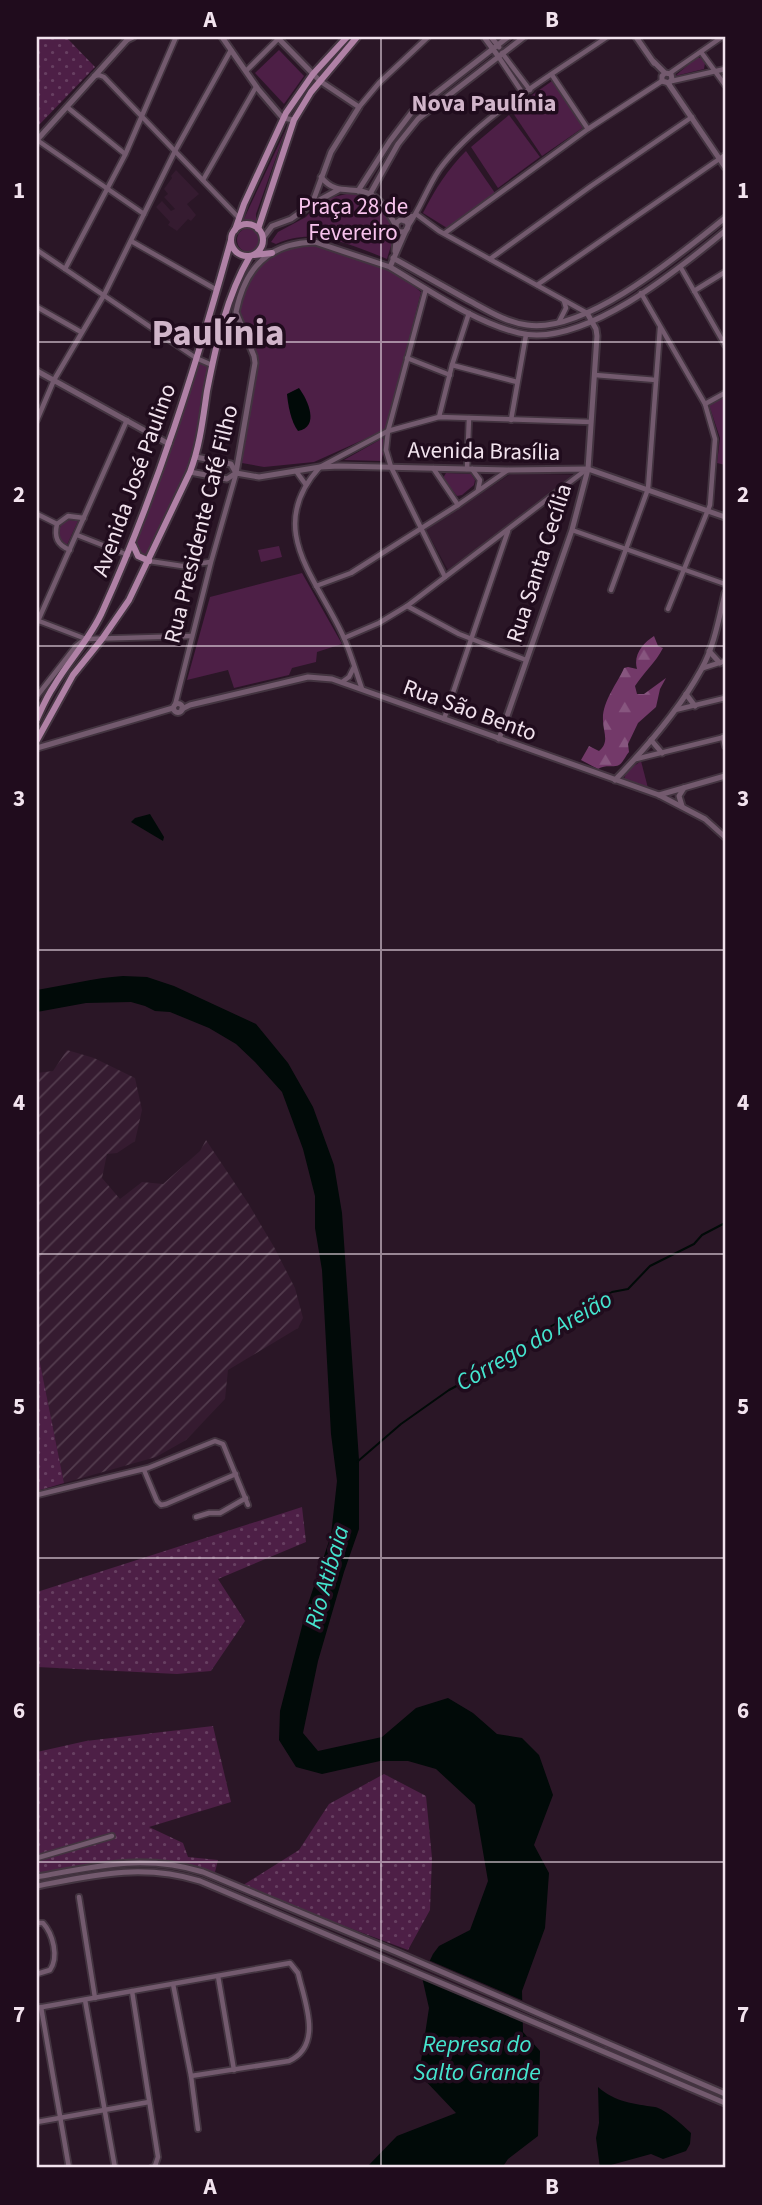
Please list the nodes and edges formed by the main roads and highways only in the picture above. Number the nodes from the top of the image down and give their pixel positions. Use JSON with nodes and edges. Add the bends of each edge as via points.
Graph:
{"nodes":[{"id":1,"x":222,"y":37,"type":"edge"},
{"id":2,"x":278,"y":37,"type":"edge"},
{"id":3,"x":347,"y":37,"type":"edge"},
{"id":4,"x":357,"y":37,"type":"edge"},
{"id":5,"x":484,"y":37,"type":"edge"},
{"id":6,"x":491,"y":37,"type":"edge"},
{"id":7,"x":508,"y":37,"type":"edge"},
{"id":8,"x":524,"y":37,"type":"edge"},
{"id":9,"x":636,"y":37,"type":"edge"},
{"id":10,"x":131,"y":38,"type":"edge"},
{"id":11,"x":494,"y":46,"type":"junction"},
{"id":12,"x":500,"y":55,"type":"junction"},
{"id":13,"x":313,"y":74,"type":"junction"},
{"id":14,"x":320,"y":80,"type":"junction"},
{"id":15,"x":283,"y":118,"type":"junction"},
{"id":16,"x":294,"y":120,"type":"junction"},
{"id":17,"x":38,"y":137,"type":"edge"},
{"id":18,"x":723,"y":157,"type":"edge"},
{"id":19,"x":725,"y":167,"type":"edge"},
{"id":20,"x":321,"y":177,"type":"junction"},
{"id":21,"x":338,"y":190,"type":"junction"},
{"id":22,"x":358,"y":191,"type":"junction"},
{"id":23,"x":370,"y":194,"type":"junction"},
{"id":24,"x":312,"y":204,"type":"junction"},
{"id":25,"x":388,"y":213,"type":"junction"},
{"id":26,"x":725,"y":218,"type":"edge"},
{"id":27,"x":405,"y":224,"type":"junction"},
{"id":28,"x":397,"y":228,"type":"junction"},
{"id":29,"x":258,"y":229,"type":"junction"},
{"id":30,"x":235,"y":230,"type":"junction"},
{"id":31,"x":725,"y":231,"type":"edge"},
{"id":32,"x":707,"y":232,"type":"junction"},
{"id":33,"x":263,"y":238,"type":"junction"},
{"id":34,"x":231,"y":240,"type":"junction"},
{"id":35,"x":714,"y":240,"type":"junction"},
{"id":36,"x":272,"y":253,"type":"junction"},
{"id":37,"x":251,"y":256,"type":"junction"},
{"id":38,"x":393,"y":258,"type":"junction"},
{"id":39,"x":390,"y":267,"type":"junction"},
{"id":40,"x":656,"y":272,"type":"junction"},
{"id":41,"x":667,"y":277,"type":"junction"},
{"id":42,"x":657,"y":284,"type":"junction"},
{"id":43,"x":447,"y":288,"type":"junction"},
{"id":44,"x":460,"y":295,"type":"junction"},
{"id":45,"x":442,"y":297,"type":"junction"},
{"id":46,"x":456,"y":305,"type":"junction"},
{"id":47,"x":587,"y":313,"type":"junction"},
{"id":48,"x":502,"y":318,"type":"junction"},
{"id":49,"x":592,"y":321,"type":"junction"},
{"id":50,"x":498,"y":327,"type":"junction"},
{"id":51,"x":37,"y":371,"type":"edge"},
{"id":52,"x":169,"y":444,"type":"junction"},
{"id":53,"x":196,"y":457,"type":"junction"},
{"id":54,"x":403,"y":467,"type":"junction"},
{"id":55,"x":588,"y":469,"type":"junction"},
{"id":56,"x":190,"y":472,"type":"junction"},
{"id":57,"x":236,"y":473,"type":"junction"},
{"id":58,"x":395,"y":477,"type":"road end"},
{"id":59,"x":725,"y":516,"type":"edge"},
{"id":60,"x":133,"y":545,"type":"junction"},
{"id":61,"x":149,"y":561,"type":"junction"},
{"id":62,"x":725,"y":593,"type":"edge"},
{"id":63,"x":709,"y":651,"type":"junction"},
{"id":64,"x":723,"y":662,"type":"edge"},
{"id":65,"x":686,"y":694,"type":"junction"},
{"id":66,"x":695,"y":706,"type":"road end"},
{"id":67,"x":37,"y":719,"type":"edge"},
{"id":68,"x":499,"y":739,"type":"junction"},
{"id":69,"x":37,"y":740,"type":"edge"},
{"id":70,"x":651,"y":740,"type":"junction"},
{"id":71,"x":37,"y":748,"type":"edge"},
{"id":72,"x":662,"y":753,"type":"road end"},
{"id":73,"x":725,"y":776,"type":"edge"},
{"id":74,"x":615,"y":780,"type":"junction"},
{"id":75,"x":684,"y":788,"type":"junction"},
{"id":76,"x":659,"y":795,"type":"junction"},
{"id":77,"x":682,"y":806,"type":"junction"},
{"id":78,"x":725,"y":837,"type":"edge"},
{"id":79,"x":37,"y":1877,"type":"edge"},
{"id":80,"x":37,"y":1886,"type":"edge"},
{"id":81,"x":725,"y":2094,"type":"edge"},
{"id":82,"x":725,"y":2103,"type":"edge"}],
"edges":[{"from":1,"to":15,"type":"main road"},
{"from":2,"to":13,"type":"main road"},
{"from":3,"to":13,"type":"main road"},
{"from":4,"to":14,"type":"main road"},
{"from":5,"to":11,"type":"main road"},
{"from":6,"to":11,"type":"main road"},
{"from":7,"to":11,"type":"main road"},
{"from":8,"to":12,"type":"main road"},
{"from":9,"to":18,"type":"main road"},
{"from":10,"to":17,"type":"main road"},
{"from":11,"to":12,"type":"main road"},
{"from":11,"to":22,"type":"main road","via":[[412,112]]},
{"from":12,"to":23,"type":"main road","via":[[418,119]]},
{"from":13,"to":14,"type":"main road"},
{"from":13,"to":15,"type":"main road"},
{"from":14,"to":16,"type":"main road"},
{"from":14,"to":20,"type":"main road","via":[[359,107]]},
{"from":15,"to":16,"type":"main road"},
{"from":15,"to":30,"type":"main road"},
{"from":16,"to":29,"type":"main road"},
{"from":18,"to":19,"type":"main road"},
{"from":20,"to":21,"type":"main road"},
{"from":20,"to":24,"type":"main road"},
{"from":21,"to":22,"type":"main road"},
{"from":21,"to":24,"type":"main road"},
{"from":22,"to":23,"type":"main road"},
{"from":23,"to":25,"type":"main road"},
{"from":24,"to":33,"type":"main road","via":[[268,229]]},
{"from":25,"to":27,"type":"main road"},
{"from":25,"to":28,"type":"main road"},
{"from":26,"to":32,"type":"main road"},
{"from":27,"to":28,"type":"main road","via":[[398,222]]},
{"from":27,"to":28,"type":"main road","via":[[403,232]]},
{"from":27,"to":38,"type":"main road"},
{"from":28,"to":38,"type":"main road"},
{"from":29,"to":30,"type":"main road","via":[[249,224]]},
{"from":29,"to":33,"type":"main road"},
{"from":30,"to":34,"type":"main road"},
{"from":31,"to":35,"type":"main road","name":"Rua Presidente Café Filho"},
{"from":32,"to":35,"type":"main road"},
{"from":32,"to":40,"type":"main road"},
{"from":33,"to":37,"type":"main road","via":[[260,249]]},
{"from":34,"to":37,"type":"main road","via":[[239,254]]},
{"from":34,"to":52,"type":"main road","name":"Avenida José Paulino"},
{"from":35,"to":41,"type":"main road","name":"Rua Presidente Café Filho"},
{"from":36,"to":37,"type":"main road"},
{"from":36,"to":39,"type":"main road","name":"Rua Presidente Café Filho","via":[[292,244],[315,242]]},
{"from":36,"to":57,"type":"main road","name":"Rua Presidente Café Filho","via":[[249,274],[236,312],[255,363]]},
{"from":37,"to":53,"type":"main road","name":"Avenida José Paulino","via":[[233,289],[212,365]]},
{"from":38,"to":39,"type":"main road"},
{"from":38,"to":43,"type":"main road"},
{"from":39,"to":45,"type":"main road","name":"Rua Presidente Café Filho"},
{"from":40,"to":41,"type":"main road"},
{"from":40,"to":42,"type":"main road"},
{"from":40,"to":47,"type":"main road"},
{"from":41,"to":42,"type":"main road","name":"Rua Presidente Café Filho"},
{"from":42,"to":49,"type":"main road","name":"Rua Presidente Café Filho"},
{"from":43,"to":44,"type":"main road"},
{"from":43,"to":45,"type":"main road","via":[[448,295]]},
{"from":44,"to":46,"type":"main road","via":[[454,299]]},
{"from":44,"to":48,"type":"main road"},
{"from":45,"to":46,"type":"main road","name":"Rua Presidente Café Filho"},
{"from":46,"to":50,"type":"main road","name":"Rua Presidente Café Filho"},
{"from":47,"to":48,"type":"main road","via":[[557,323],[526,325]]},
{"from":47,"to":49,"type":"main road","name":"Rua Santa Cecília"},
{"from":48,"to":50,"type":"main road"},
{"from":49,"to":50,"type":"main road","name":"Rua Presidente Café Filho","via":[[557,334],[526,335]]},
{"from":49,"to":55,"type":"main road","name":"Rua Santa Cecília","via":[[597,336]]},
{"from":51,"to":52,"type":"main road"},
{"from":52,"to":60,"type":"main road","name":"Avenida José Paulino"},
{"from":53,"to":56,"type":"main road","name":"Avenida José Paulino"},
{"from":53,"to":57,"type":"main road","name":"Avenida Brasília","via":[[231,464]]},
{"from":54,"to":55,"type":"main road","name":"Avenida Brasília"},
{"from":54,"to":57,"type":"main road","name":"Avenida Brasília","via":[[320,467],[259,477]]},
{"from":54,"to":58,"type":"main road"},
{"from":55,"to":59,"type":"main road","name":"Avenida Brasília"},
{"from":55,"to":68,"type":"main road","name":"Rua Santa Cecília","via":[[572,530]]},
{"from":56,"to":57,"type":"main road","name":"Avenida Brasília","via":[[227,479]]},
{"from":56,"to":61,"type":"main road","name":"Avenida José Paulino"},
{"from":60,"to":61,"type":"main road","via":[[138,556]]},
{"from":60,"to":67,"type":"main road","name":"Avenida José Paulino","via":[[101,614]]},
{"from":61,"to":69,"type":"main road","name":"Avenida José Paulino","via":[[129,600],[73,676]]},
{"from":62,"to":63,"type":"main road"},
{"from":63,"to":64,"type":"main road"},
{"from":63,"to":65,"type":"main road"},
{"from":65,"to":66,"type":"main road"},
{"from":65,"to":70,"type":"main road"},
{"from":68,"to":71,"type":"main road","name":"Rua São Bento","via":[[342,682],[309,677],[177,707]]},
{"from":68,"to":74,"type":"main road","name":"Rua São Bento"},
{"from":70,"to":72,"type":"main road"},
{"from":70,"to":74,"type":"main road"},
{"from":73,"to":75,"type":"main road"},
{"from":74,"to":76,"type":"main road","name":"Rua São Bento"},
{"from":75,"to":76,"type":"main road"},
{"from":75,"to":77,"type":"main road","via":[[679,796]]},
{"from":76,"to":77,"type":"main road","name":"Rua São Bento"},
{"from":77,"to":78,"type":"main road","name":"Rua São Bento"},
{"from":79,"to":81,"type":"main road","via":[[124,1862],[182,1866],[214,1876]]},
{"from":80,"to":82,"type":"main road","via":[[124,1871],[180,1875],[210,1884]]}]}
